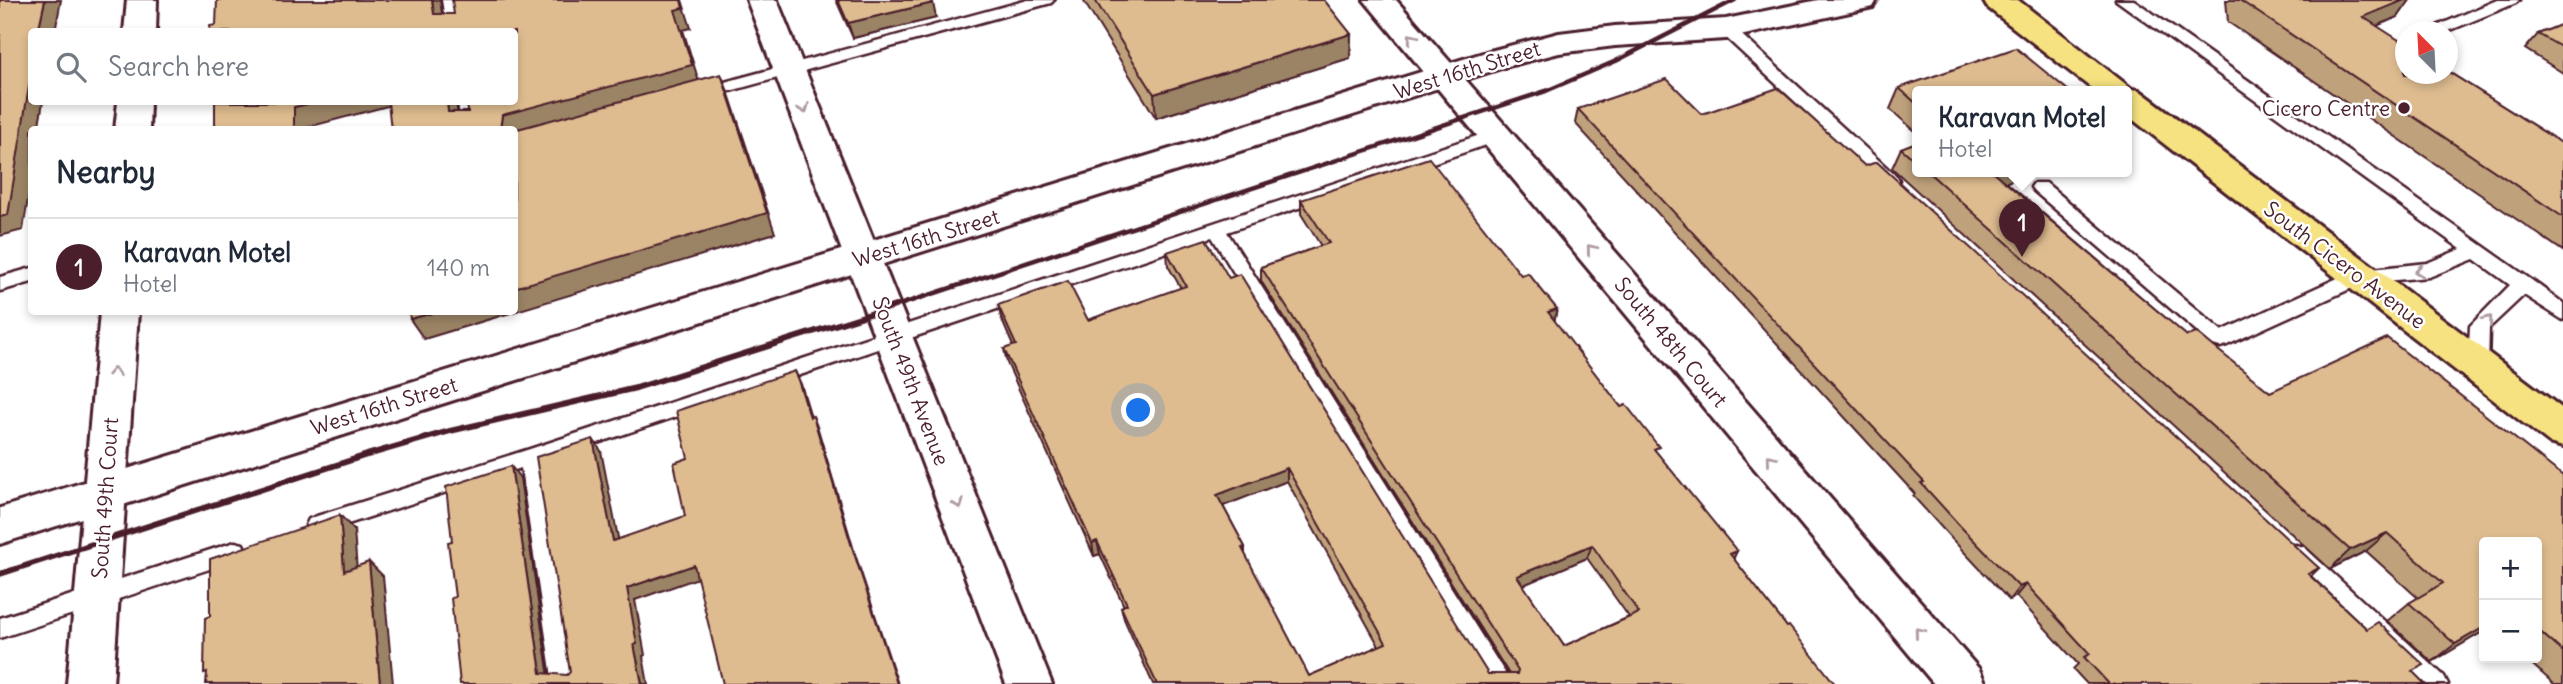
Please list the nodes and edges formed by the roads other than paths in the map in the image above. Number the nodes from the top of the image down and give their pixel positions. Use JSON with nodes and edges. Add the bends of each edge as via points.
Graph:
{"nodes":[{"id":1,"x":142,"y":0,"type":"edge"},
{"id":2,"x":450,"y":0,"type":"edge"},
{"id":3,"x":762,"y":0,"type":"edge"},
{"id":4,"x":1046,"y":0,"type":"edge"},
{"id":5,"x":1379,"y":0,"type":"edge"},
{"id":6,"x":1862,"y":0,"type":"edge"},
{"id":7,"x":1998,"y":0,"type":"edge"},
{"id":8,"x":2124,"y":0,"type":"edge"},
{"id":9,"x":2511,"y":0,"type":"edge"},
{"id":10,"x":2458,"y":21,"type":"edge"},
{"id":11,"x":140,"y":28,"type":"edge"},
{"id":12,"x":454,"y":28,"type":"edge"},
{"id":13,"x":1726,"y":29,"type":"junction"},
{"id":14,"x":789,"y":70,"type":"junction"},
{"id":15,"x":1444,"y":76,"type":"junction"},
{"id":16,"x":2110,"y":86,"type":"edge"},
{"id":17,"x":684,"y":99,"type":"edge"},
{"id":18,"x":2132,"y":103,"type":"edge"},
{"id":19,"x":134,"y":105,"type":"edge"},
{"id":20,"x":466,"y":105,"type":"edge"},
{"id":21,"x":132,"y":126,"type":"edge"},
{"id":22,"x":469,"y":126,"type":"edge"},
{"id":23,"x":1495,"y":136,"type":"junction"},
{"id":24,"x":2040,"y":187,"type":"dead end"},
{"id":25,"x":1903,"y":191,"type":"edge"},
{"id":26,"x":1216,"y":229,"type":"junction"},
{"id":27,"x":2475,"y":251,"type":"junction"},
{"id":28,"x":862,"y":257,"type":"junction"},
{"id":29,"x":28,"y":276,"type":"edge"},
{"id":30,"x":2360,"y":276,"type":"junction"},
{"id":31,"x":0,"y":284,"type":"edge"},
{"id":32,"x":2523,"y":284,"type":"junction"},
{"id":33,"x":2563,"y":313,"type":"edge"},
{"id":34,"x":118,"y":315,"type":"edge"},
{"id":35,"x":892,"y":334,"type":"junction"},
{"id":36,"x":2478,"y":366,"type":"junction"},
{"id":37,"x":2563,"y":431,"type":"edge"},
{"id":38,"x":530,"y":457,"type":"junction"},
{"id":39,"x":105,"y":494,"type":"junction"},
{"id":40,"x":0,"y":526,"type":"edge"},
{"id":41,"x":296,"y":532,"type":"edge"},
{"id":42,"x":2282,"y":542,"type":"edge"},
{"id":43,"x":257,"y":544,"type":"edge"},
{"id":44,"x":97,"y":595,"type":"junction"},
{"id":45,"x":0,"y":628,"type":"edge"},
{"id":46,"x":90,"y":684,"type":"edge"},
{"id":47,"x":565,"y":684,"type":"edge"},
{"id":48,"x":1030,"y":684,"type":"edge"},
{"id":49,"x":1500,"y":684,"type":"edge"},
{"id":50,"x":1963,"y":684,"type":"edge"},
{"id":51,"x":2436,"y":684,"type":"edge"}],
"edges":[{"from":1,"to":11,"type":"street"},
{"from":2,"to":12,"type":"lane"},
{"from":3,"to":14,"type":"street","name":"South 49th Avenue"},
{"from":4,"to":14,"type":"lane"},
{"from":15,"to":5,"type":"street","name":"South 48th Court","one_way":true},
{"from":6,"to":13,"type":"street","name":"West 16th Street"},
{"from":7,"to":16,"type":"main road"},
{"from":8,"to":27,"type":"lane"},
{"from":9,"to":10,"type":"lane"},
{"from":13,"to":15,"type":"street","name":"West 16th Street","via":[[1559,43]]},
{"from":13,"to":25,"type":"lane"},
{"from":14,"to":17,"type":"lane"},
{"from":14,"to":28,"type":"street","name":"South 49th Avenue","one_way":true},
{"from":15,"to":23,"type":"street","name":"South 48th Court"},
{"from":15,"to":28,"type":"street","name":"West 16th Street"},
{"from":18,"to":30,"type":"main road","name":"South Cicero Avenue"},
{"from":19,"to":21,"type":"street"},
{"from":20,"to":22,"type":"lane"},
{"from":23,"to":26,"type":"lane"},
{"from":50,"to":23,"type":"street","name":"South 48th Court","one_way":true},
{"from":24,"to":30,"type":"lane","via":[[2220,340]]},
{"from":26,"to":35,"type":"lane"},
{"from":26,"to":49,"type":"lane"},
{"from":27,"to":30,"type":"lane","one_way":true,"via":[[2429,270]]},
{"from":27,"to":32,"type":"lane"},
{"from":28,"to":35,"type":"street","name":"South 49th Avenue"},
{"from":28,"to":39,"type":"street","name":"West 16th Street"},
{"from":29,"to":31,"type":"lane"},
{"from":30,"to":36,"type":"main road","name":"South Cicero Avenue"},
{"from":32,"to":33,"type":"lane"},
{"from":36,"to":32,"type":"lane","one_way":true,"via":[[2480,326]]},
{"from":39,"to":34,"type":"street","name":"South 49th Court","one_way":true},
{"from":35,"to":38,"type":"lane"},
{"from":35,"to":48,"type":"street","name":"South 49th Avenue","one_way":true},
{"from":36,"to":37,"type":"main road","name":"South Cicero Avenue"},
{"from":38,"to":41,"type":"lane"},
{"from":38,"to":47,"type":"lane"},
{"from":39,"to":40,"type":"street","name":"West 16th Street"},
{"from":39,"to":44,"type":"street","name":"South 49th Court"},
{"from":42,"to":51,"type":"lane"},
{"from":43,"to":44,"type":"lane"},
{"from":44,"to":45,"type":"lane"},
{"from":44,"to":46,"type":"street","name":"South 49th Court"}]}
